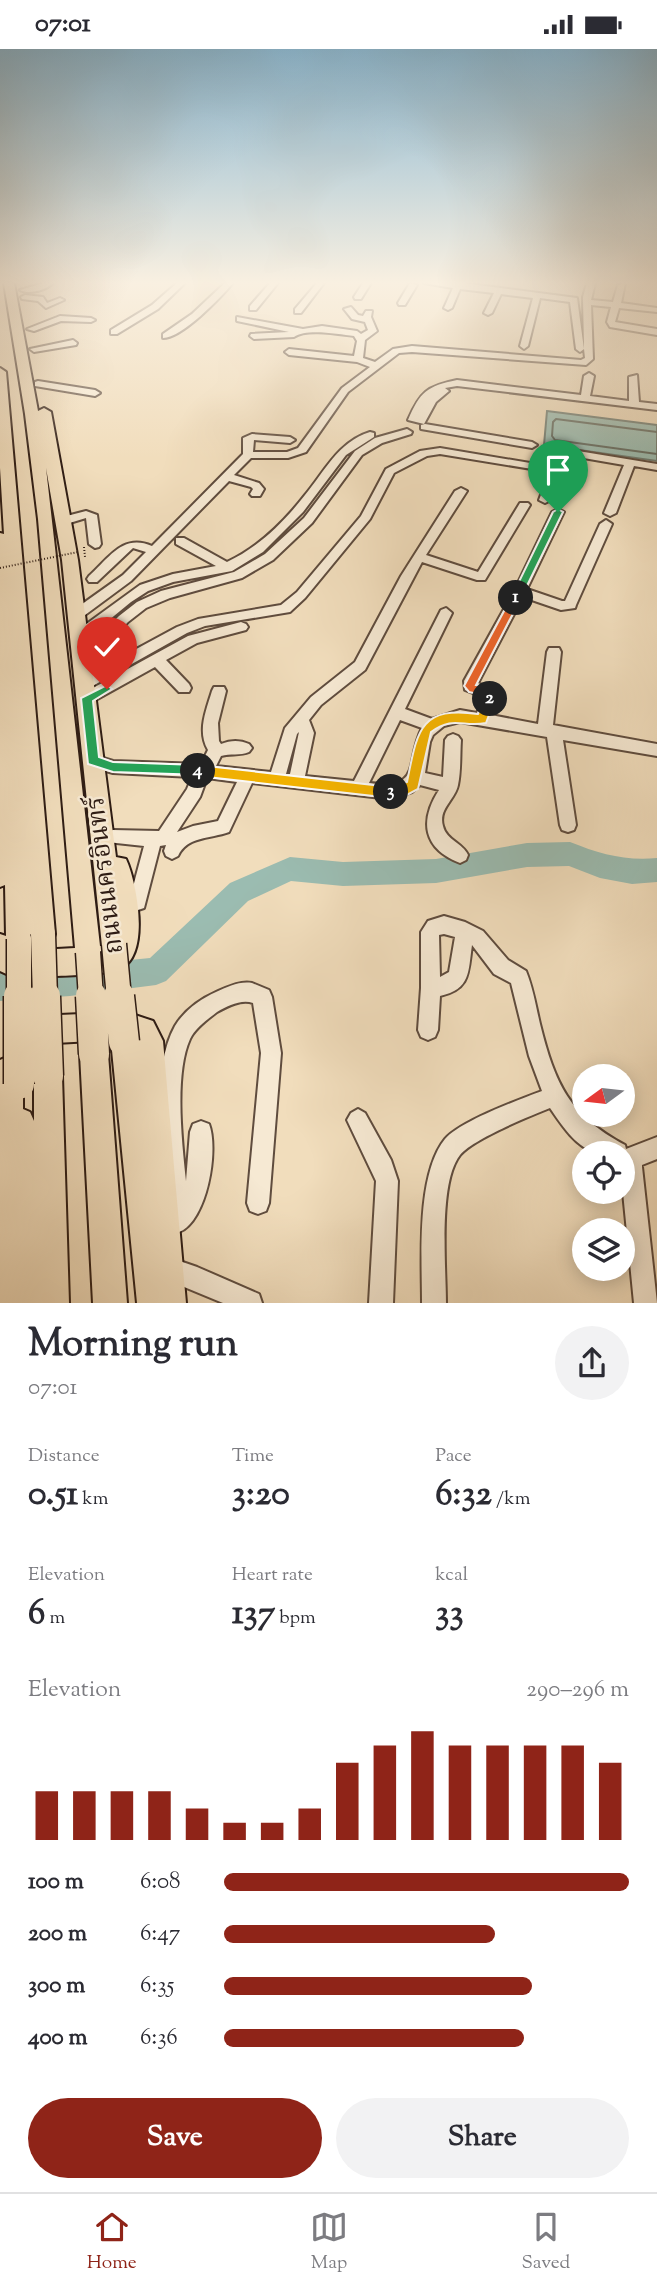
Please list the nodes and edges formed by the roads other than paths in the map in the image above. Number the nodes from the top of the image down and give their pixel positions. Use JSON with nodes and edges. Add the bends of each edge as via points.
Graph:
{"nodes":[{"id":1,"x":25,"y":342,"type":"edge"},
{"id":2,"x":33,"y":342,"type":"edge"},
{"id":3,"x":360,"y":342,"type":"edge"},
{"id":4,"x":525,"y":342,"type":"edge"},
{"id":5,"x":579,"y":342,"type":"edge"},
{"id":6,"x":589,"y":342,"type":"edge"},
{"id":7,"x":73,"y":343,"type":"dead end"},
{"id":8,"x":524,"y":346,"type":"dead end"},
{"id":9,"x":34,"y":349,"type":"junction"},
{"id":10,"x":289,"y":352,"type":"dead end"},
{"id":11,"x":580,"y":352,"type":"dead end"},
{"id":12,"x":358,"y":359,"type":"junction"},
{"id":13,"x":377,"y":366,"type":"junction"},
{"id":14,"x":0,"y":372,"type":"edge"},
{"id":15,"x":589,"y":376,"type":"dead end"},
{"id":16,"x":634,"y":377,"type":"dead end"},
{"id":17,"x":0,"y":381,"type":"edge"},
{"id":18,"x":38,"y":384,"type":"junction"},
{"id":19,"x":96,"y":393,"type":"dead end"},
{"id":20,"x":543,"y":395,"type":"junction"},
{"id":21,"x":585,"y":398,"type":"junction"},
{"id":22,"x":634,"y":403,"type":"junction"},
{"id":23,"x":657,"y":409,"type":"edge"},
{"id":24,"x":419,"y":423,"type":"junction"},
{"id":25,"x":290,"y":440,"type":"dead end"},
{"id":26,"x":532,"y":445,"type":"dead end"},
{"id":27,"x":248,"y":455,"type":"junction"},
{"id":28,"x":345,"y":456,"type":"junction"},
{"id":29,"x":630,"y":463,"type":"junction"},
{"id":30,"x":657,"y":467,"type":"edge"},
{"id":31,"x":549,"y":470,"type":"junction"},
{"id":32,"x":228,"y":477,"type":"junction"},
{"id":33,"x":461,"y":491,"type":"dead end"},
{"id":34,"x":256,"y":494,"type":"dead end"},
{"id":35,"x":545,"y":500,"type":"dead end"},
{"id":36,"x":524,"y":505,"type":"dead end"},
{"id":37,"x":558,"y":512,"type":"dead end"},
{"id":38,"x":63,"y":521,"type":"junction"},
{"id":39,"x":0,"y":538,"type":"edge"},
{"id":40,"x":180,"y":541,"type":"dead end"},
{"id":41,"x":268,"y":541,"type":"junction"},
{"id":42,"x":95,"y":544,"type":"dead end"},
{"id":43,"x":281,"y":547,"type":"junction"},
{"id":44,"x":154,"y":551,"type":"junction"},
{"id":45,"x":419,"y":557,"type":"junction"},
{"id":46,"x":229,"y":568,"type":"junction"},
{"id":47,"x":93,"y":579,"type":"dead end"},
{"id":48,"x":199,"y":582,"type":"junction"},
{"id":49,"x":520,"y":591,"type":"junction"},
{"id":50,"x":2,"y":595,"type":"edge"},
{"id":51,"x":446,"y":613,"type":"dead end"},
{"id":52,"x":76,"y":615,"type":"junction"},
{"id":53,"x":120,"y":615,"type":"junction"},
{"id":54,"x":79,"y":636,"type":"junction"},
{"id":55,"x":175,"y":642,"type":"junction"},
{"id":56,"x":555,"y":652,"type":"dead end"},
{"id":57,"x":158,"y":660,"type":"junction"},
{"id":58,"x":83,"y":661,"type":"junction"},
{"id":59,"x":184,"y":688,"type":"dead end"},
{"id":60,"x":86,"y":691,"type":"junction"},
{"id":61,"x":219,"y":691,"type":"dead end"},
{"id":62,"x":4,"y":695,"type":"edge"},
{"id":63,"x":396,"y":712,"type":"junction"},
{"id":64,"x":301,"y":719,"type":"junction"},
{"id":65,"x":482,"y":719,"type":"junction"},
{"id":66,"x":431,"y":725,"type":"junction"},
{"id":67,"x":549,"y":730,"type":"junction"},
{"id":68,"x":453,"y":740,"type":"dead end"},
{"id":69,"x":244,"y":748,"type":"dead end"},
{"id":70,"x":218,"y":750,"type":"junction"},
{"id":71,"x":657,"y":750,"type":"edge"},
{"id":72,"x":8,"y":764,"type":"edge"},
{"id":73,"x":94,"y":769,"type":"junction"},
{"id":74,"x":204,"y":771,"type":"junction"},
{"id":75,"x":248,"y":776,"type":"junction"},
{"id":76,"x":416,"y":777,"type":"junction"},
{"id":77,"x":276,"y":780,"type":"junction"},
{"id":78,"x":296,"y":782,"type":"junction"},
{"id":79,"x":450,"y":786,"type":"junction"},
{"id":80,"x":358,"y":789,"type":"junction"},
{"id":81,"x":2,"y":811,"type":"edge"},
{"id":82,"x":568,"y":825,"type":"dead end"},
{"id":83,"x":113,"y":837,"type":"junction"},
{"id":84,"x":166,"y":843,"type":"junction"},
{"id":85,"x":460,"y":855,"type":"dead end"},
{"id":86,"x":0,"y":876,"type":"edge"},
{"id":87,"x":138,"y":902,"type":"dead end"},
{"id":88,"x":466,"y":931,"type":"junction"},
{"id":89,"x":20,"y":939,"type":"edge"},
{"id":90,"x":431,"y":988,"type":"junction"},
{"id":91,"x":428,"y":1030,"type":"dead end"},
{"id":92,"x":33,"y":1080,"type":"junction"},
{"id":93,"x":553,"y":1097,"type":"junction"},
{"id":94,"x":358,"y":1120,"type":"dead end"},
{"id":95,"x":201,"y":1132,"type":"dead end"},
{"id":96,"x":600,"y":1141,"type":"edge"},
{"id":97,"x":657,"y":1148,"type":"edge"},
{"id":98,"x":635,"y":1153,"type":"edge"},
{"id":99,"x":258,"y":1203,"type":"dead end"},
{"id":100,"x":635,"y":1203,"type":"edge"},
{"id":101,"x":178,"y":1221,"type":"junction"},
{"id":102,"x":6,"y":1271,"type":"edge"},
{"id":103,"x":175,"y":1271,"type":"junction"},
{"id":104,"x":14,"y":1303,"type":"edge"},
{"id":105,"x":26,"y":1303,"type":"edge"},
{"id":106,"x":52,"y":1303,"type":"edge"},
{"id":107,"x":110,"y":1303,"type":"edge"},
{"id":108,"x":154,"y":1303,"type":"edge"},
{"id":109,"x":169,"y":1303,"type":"edge"},
{"id":110,"x":250,"y":1303,"type":"edge"},
{"id":111,"x":381,"y":1303,"type":"edge"},
{"id":112,"x":434,"y":1303,"type":"edge"},
{"id":113,"x":646,"y":1303,"type":"edge"}],
"edges":[{"from":1,"to":107,"type":"main road","name":"ถนนนครอินทร์","bridge":true,"via":[[88,952]]},
{"from":2,"to":9,"type":"main road","name":"ถนนนครอินทร์"},
{"from":3,"to":12,"type":"street"},
{"from":4,"to":8,"type":"street"},
{"from":5,"to":11,"type":"street"},
{"from":6,"to":13,"type":"street","via":[[589,359],[583,363],[412,349],[396,351]]},
{"from":7,"to":9,"type":"street"},
{"from":9,"to":18,"type":"main road","name":"ถนนนครอินทร์"},
{"from":10,"to":12,"type":"street"},
{"from":12,"to":13,"type":"street"},
{"from":13,"to":27,"type":"street","via":[[345,390],[302,450],[288,455]]},
{"from":14,"to":17,"type":"main road"},
{"from":15,"to":21,"type":"street"},
{"from":16,"to":22,"type":"street"},
{"from":17,"to":89,"type":"main road"},
{"from":18,"to":19,"type":"street"},
{"from":18,"to":38,"type":"main road","name":"ถนนนครอินทร์"},
{"from":20,"to":21,"type":"street"},
{"from":20,"to":23,"type":"street"},
{"from":20,"to":24,"type":"street","via":[[444,391],[432,400]]},
{"from":21,"to":22,"type":"street"},
{"from":22,"to":23,"type":"street"},
{"from":24,"to":26,"type":"street"},
{"from":24,"to":28,"type":"street","via":[[404,421],[404,429],[364,437]]},
{"from":25,"to":27,"type":"street","via":[[252,437],[247,440]]},
{"from":27,"to":32,"type":"street"},
{"from":28,"to":41,"type":"street"},
{"from":28,"to":43,"type":"street","via":[[326,496]]},
{"from":29,"to":30,"type":"street"},
{"from":29,"to":31,"type":"street","via":[[568,458]]},
{"from":29,"to":49,"type":"street","via":[[570,605]]},
{"from":31,"to":35,"type":"street","via":[[552,479]]},
{"from":31,"to":55,"type":"street","via":[[534,473],[466,459],[424,461],[395,479],[374,519],[288,618]]},
{"from":32,"to":34,"type":"street","via":[[258,487]]},
{"from":32,"to":44,"type":"street"},
{"from":33,"to":45,"type":"street"},
{"from":36,"to":45,"type":"street","via":[[481,577]]},
{"from":37,"to":49,"type":"street"},
{"from":38,"to":42,"type":"street","via":[[92,515]]},
{"from":38,"to":52,"type":"main road","name":"ถนนนครอินทร์"},
{"from":39,"to":50,"type":"main road"},
{"from":40,"to":46,"type":"street"},
{"from":41,"to":43,"type":"street"},
{"from":41,"to":46,"type":"street"},
{"from":43,"to":48,"type":"street","via":[[246,573]]},
{"from":44,"to":47,"type":"street","via":[[130,545]]},
{"from":44,"to":52,"type":"street","via":[[127,578]]},
{"from":45,"to":64,"type":"street","via":[[360,666]]},
{"from":46,"to":48,"type":"street"},
{"from":48,"to":53,"type":"street","via":[[165,581],[142,589]]},
{"from":49,"to":65,"type":"street","via":[[470,686],[491,694]]},
{"from":50,"to":62,"type":"main road"},
{"from":51,"to":63,"type":"street"},
{"from":52,"to":54,"type":"main road","name":"ถนนนครอินทร์"},
{"from":53,"to":54,"type":"street"},
{"from":53,"to":58,"type":"street"},
{"from":54,"to":58,"type":"main road","name":"ถนนนครอินทร์"},
{"from":55,"to":57,"type":"street"},
{"from":55,"to":60,"type":"street"},
{"from":56,"to":67,"type":"street"},
{"from":57,"to":59,"type":"street"},
{"from":57,"to":60,"type":"street"},
{"from":58,"to":60,"type":"main road","name":"ถนนนครอินทร์"},
{"from":60,"to":73,"type":"main road","name":"ถนนนครอินทร์"},
{"from":61,"to":70,"type":"street","via":[[209,737]]},
{"from":62,"to":72,"type":"main road"},
{"from":63,"to":66,"type":"street"},
{"from":63,"to":80,"type":"street"},
{"from":64,"to":77,"type":"street","via":[[290,732]]},
{"from":64,"to":78,"type":"street","via":[[307,733]]},
{"from":65,"to":66,"type":"street","via":[[441,718]]},
{"from":65,"to":67,"type":"street"},
{"from":66,"to":76,"type":"street","via":[[423,736]]},
{"from":67,"to":71,"type":"street"},
{"from":67,"to":82,"type":"street"},
{"from":68,"to":79,"type":"street"},
{"from":69,"to":70,"type":"street"},
{"from":70,"to":74,"type":"street"},
{"from":72,"to":81,"type":"main road"},
{"from":72,"to":89,"type":"main road"},
{"from":73,"to":74,"type":"street"},
{"from":73,"to":83,"type":"main road","via":[[106,795]]},
{"from":73,"to":108,"type":"main road","name":"ถนนนครอินทร์","bridge":true},
{"from":74,"to":75,"type":"street"},
{"from":74,"to":84,"type":"street"},
{"from":75,"to":77,"type":"street"},
{"from":75,"to":84,"type":"street","via":[[223,827]]},
{"from":76,"to":79,"type":"street"},
{"from":76,"to":80,"type":"street","via":[[405,791]]},
{"from":77,"to":78,"type":"street"},
{"from":78,"to":80,"type":"street"},
{"from":79,"to":85,"type":"street","via":[[433,812],[433,822],[438,835]]},
{"from":81,"to":86,"type":"main road"},
{"from":83,"to":84,"type":"street"},
{"from":83,"to":89,"type":"main road","via":[[126,918],[127,945],[122,954],[13,964],[4,959]]},
{"from":84,"to":87,"type":"street"},
{"from":88,"to":90,"type":"street","via":[[458,977]]},
{"from":88,"to":90,"type":"street","via":[[444,925],[430,932]]},
{"from":88,"to":93,"type":"street","via":[[483,943],[502,968],[519,978]]},
{"from":89,"to":92,"type":"main road","bridge":true},
{"from":90,"to":91,"type":"street"},
{"from":92,"to":105,"type":"main road"},
{"from":92,"to":106,"type":"main road"},
{"from":93,"to":96,"type":"street","via":[[577,1128]]},
{"from":93,"to":112,"type":"street","via":[[523,1107],[453,1146],[437,1187]]},
{"from":94,"to":111,"type":"street","via":[[387,1181]]},
{"from":95,"to":101,"type":"street","via":[[194,1195],[189,1211]]},
{"from":97,"to":98,"type":"street"},
{"from":99,"to":101,"type":"street","via":[[271,1053],[262,997],[243,991],[218,1001],[181,1035],[171,1124]]},
{"from":100,"to":113,"type":"street"},
{"from":101,"to":103,"type":"street"},
{"from":102,"to":103,"type":"main road","via":[[9,1047],[28,1031],[126,1026],[143,1031],[149,1041]]},
{"from":102,"to":104,"type":"main road"},
{"from":103,"to":109,"type":"main road"},
{"from":103,"to":110,"type":"street"}]}
